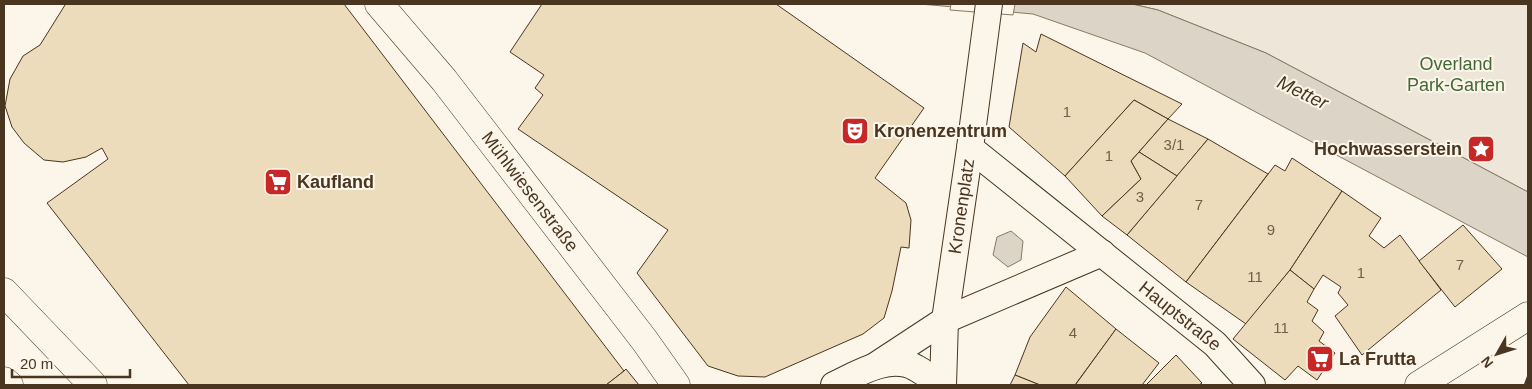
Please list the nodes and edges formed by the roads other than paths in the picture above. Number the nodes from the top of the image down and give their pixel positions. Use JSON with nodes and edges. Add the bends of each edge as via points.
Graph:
{"nodes":[{"id":1,"x":379,"y":4,"type":"edge"},
{"id":2,"x":988,"y":4,"type":"edge"},
{"id":3,"x":970,"y":148,"type":"junction"},
{"id":4,"x":1102,"y":253,"type":"junction"},
{"id":5,"x":4,"y":292,"type":"edge"},
{"id":6,"x":1528,"y":316,"type":"edge"},
{"id":7,"x":945,"y":320,"type":"junction"},
{"id":8,"x":875,"y":366,"type":"junction"},
{"id":9,"x":4,"y":381,"type":"edge"},
{"id":10,"x":9,"y":385,"type":"edge"},
{"id":11,"x":93,"y":385,"type":"edge"},
{"id":12,"x":676,"y":385,"type":"edge"},
{"id":13,"x":834,"y":385,"type":"edge"},
{"id":14,"x":938,"y":385,"type":"edge"},
{"id":15,"x":942,"y":385,"type":"edge"},
{"id":16,"x":1252,"y":385,"type":"edge"},
{"id":17,"x":1419,"y":385,"type":"edge"}],
"edges":[{"from":1,"to":12,"type":"street","name":"Mühlwiesenstraße","via":[[444,80]]},
{"from":2,"to":3,"type":"street","name":"Kronenplatz"},
{"from":3,"to":4,"type":"street","name":"Hauptstraße"},
{"from":3,"to":7,"type":"street","name":"Kronenplatz"},
{"from":4,"to":7,"type":"street"},
{"from":4,"to":16,"type":"street","name":"Hauptstraße","via":[[1215,344]]},
{"from":5,"to":11,"type":"street"},
{"from":6,"to":17,"type":"street"},
{"from":7,"to":8,"type":"street"},
{"from":7,"to":15,"type":"street","name":"Kronenplatz"},
{"from":8,"to":13,"type":"street"},
{"from":8,"to":14,"type":"street","via":[[895,363],[915,367]]},
{"from":9,"to":10,"type":"street"}]}
